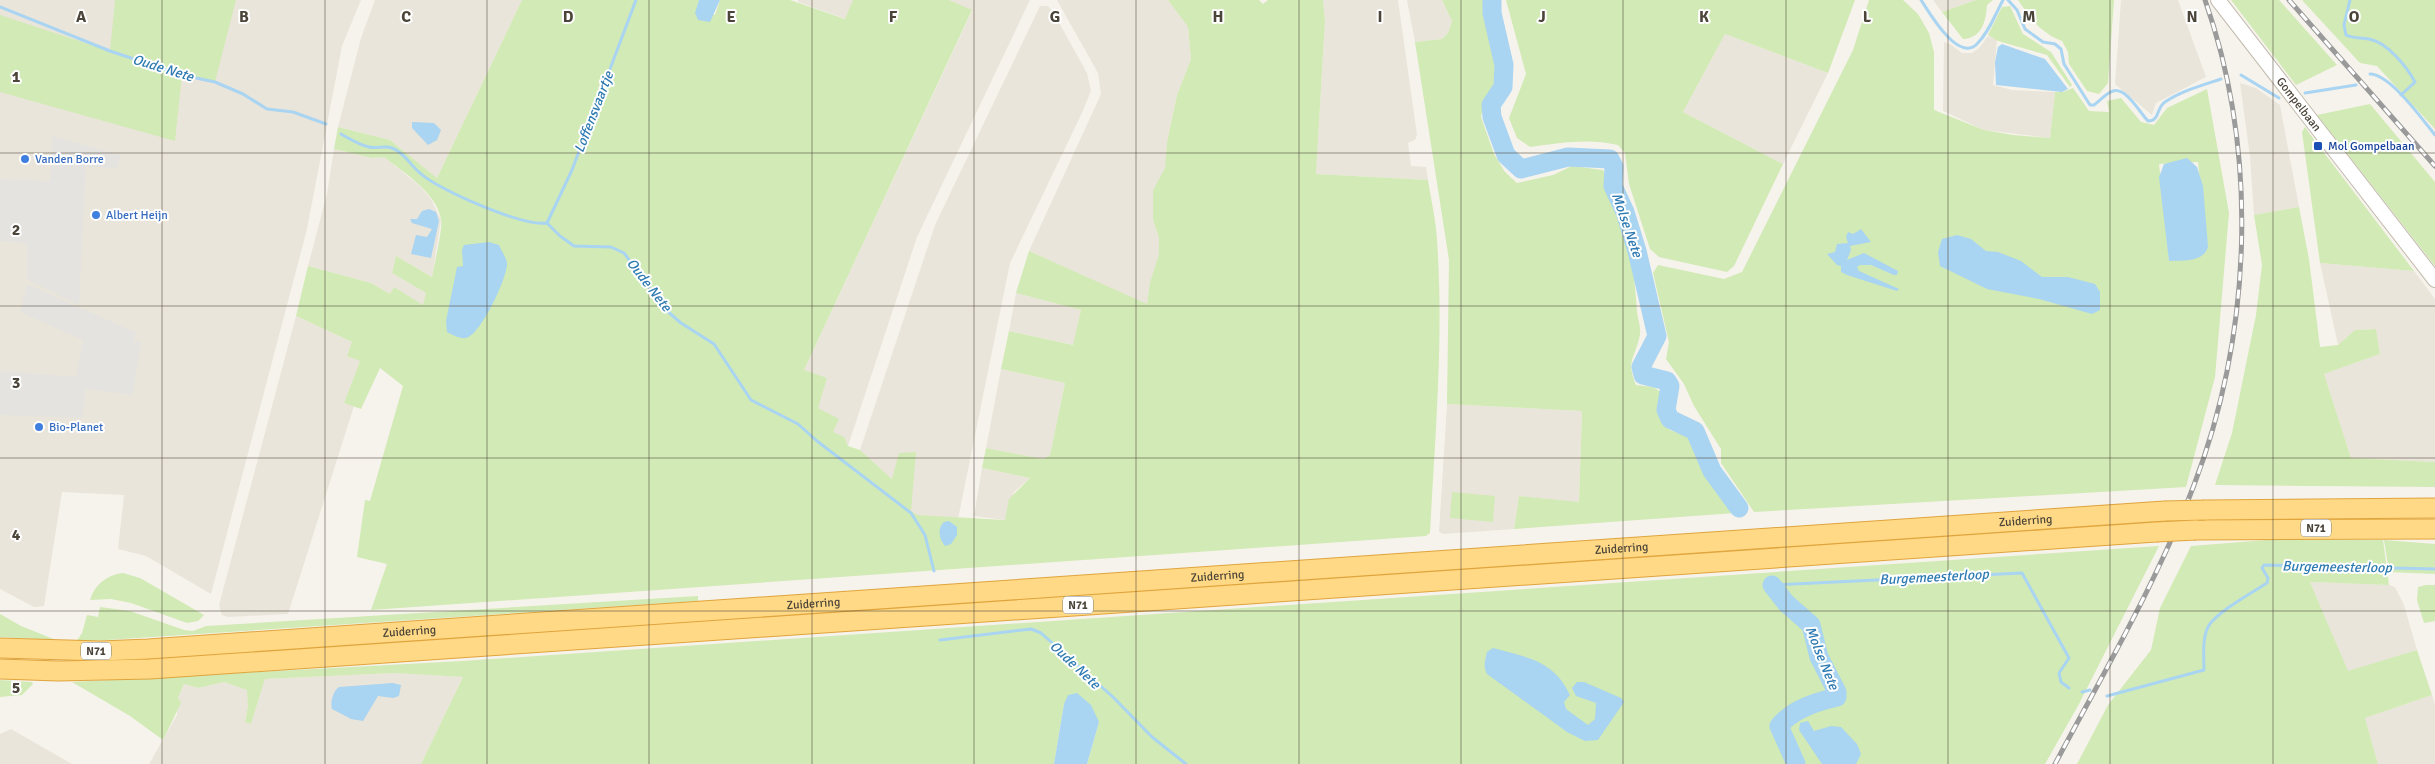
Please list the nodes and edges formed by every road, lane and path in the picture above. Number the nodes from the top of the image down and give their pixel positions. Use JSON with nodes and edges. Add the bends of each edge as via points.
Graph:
{"nodes":[{"id":1,"x":2218,"y":0,"type":"edge"},
{"id":2,"x":2435,"y":280,"type":"edge"},
{"id":3,"x":2435,"y":508,"type":"edge"},
{"id":4,"x":2435,"y":529,"type":"edge"},
{"id":5,"x":0,"y":648,"type":"edge"},
{"id":6,"x":0,"y":669,"type":"edge"}],
"edges":[{"from":1,"to":2,"type":"street","name":"Gompelbaan"},
{"from":3,"to":5,"type":"highway","name":"Zuiderring","number":"N71","bridge":true,"via":[[2165,511],[148,649]]},
{"from":4,"to":6,"type":"highway","name":"Zuiderring","number":"N71","bridge":true,"via":[[2156,532],[160,668]]}]}
